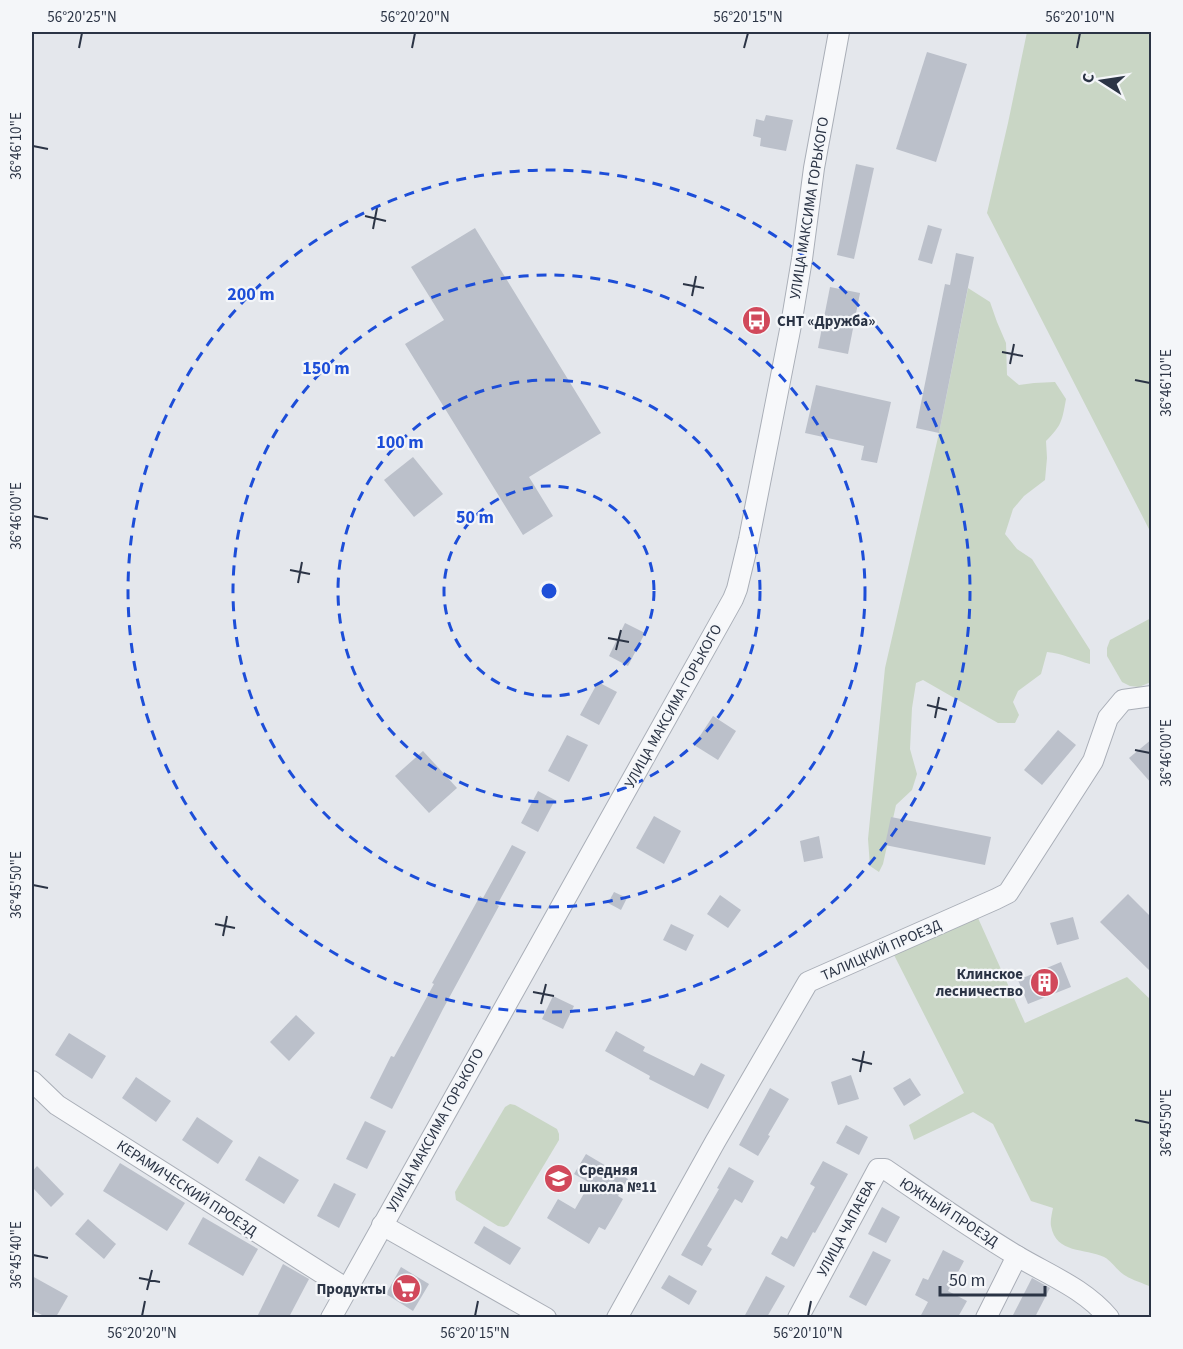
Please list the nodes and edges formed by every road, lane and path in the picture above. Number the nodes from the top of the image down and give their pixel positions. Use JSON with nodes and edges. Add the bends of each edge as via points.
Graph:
{"nodes":[{"id":1,"x":839,"y":32,"type":"edge"},
{"id":2,"x":1152,"y":696,"type":"edge"},
{"id":3,"x":32,"y":1081,"type":"edge"},
{"id":4,"x":878,"y":1169,"type":"joint"},
{"id":5,"x":382,"y":1225,"type":"junction"},
{"id":6,"x":1017,"y":1256,"type":"junction"},
{"id":7,"x":346,"y":1289,"type":"junction"},
{"id":8,"x":331,"y":1317,"type":"edge"},
{"id":9,"x":546,"y":1317,"type":"edge"},
{"id":10,"x":617,"y":1317,"type":"edge"},
{"id":11,"x":798,"y":1317,"type":"edge"},
{"id":12,"x":986,"y":1317,"type":"edge"},
{"id":13,"x":1109,"y":1317,"type":"edge"}],
"edges":[{"from":1,"to":5,"type":"street","name":"УЛИЦА МАКСИМА ГОРЬКОГО","via":[[791,325],[737,589]]},
{"from":2,"to":10,"type":"street","name":"ТАЛИЦКИЙ ПРОЕЗД","via":[[1123,700],[1108,718],[1093,761],[1008,893],[808,982]]},
{"from":3,"to":7,"type":"street","name":"КЕРАМИЧЕСКИЙ ПРОЕЗД","via":[[57,1105]]},
{"from":4,"to":6,"type":"street","name":"ЮЖНЫЙ ПРОЕЗД","via":[[885,1169]]},
{"from":4,"to":11,"type":"street","name":"УЛИЦА ЧАПАЕВА"},
{"from":5,"to":7,"type":"street","name":"УЛИЦА МАКСИМА ГОРЬКОГО"},
{"from":5,"to":9,"type":"street"},
{"from":6,"to":12,"type":"street"},
{"from":6,"to":13,"type":"street","name":"ЮЖНЫЙ ПРОЕЗД","via":[[1084,1294]]},
{"from":7,"to":8,"type":"street","name":"УЛИЦА МАКСИМА ГОРЬКОГО"}]}
